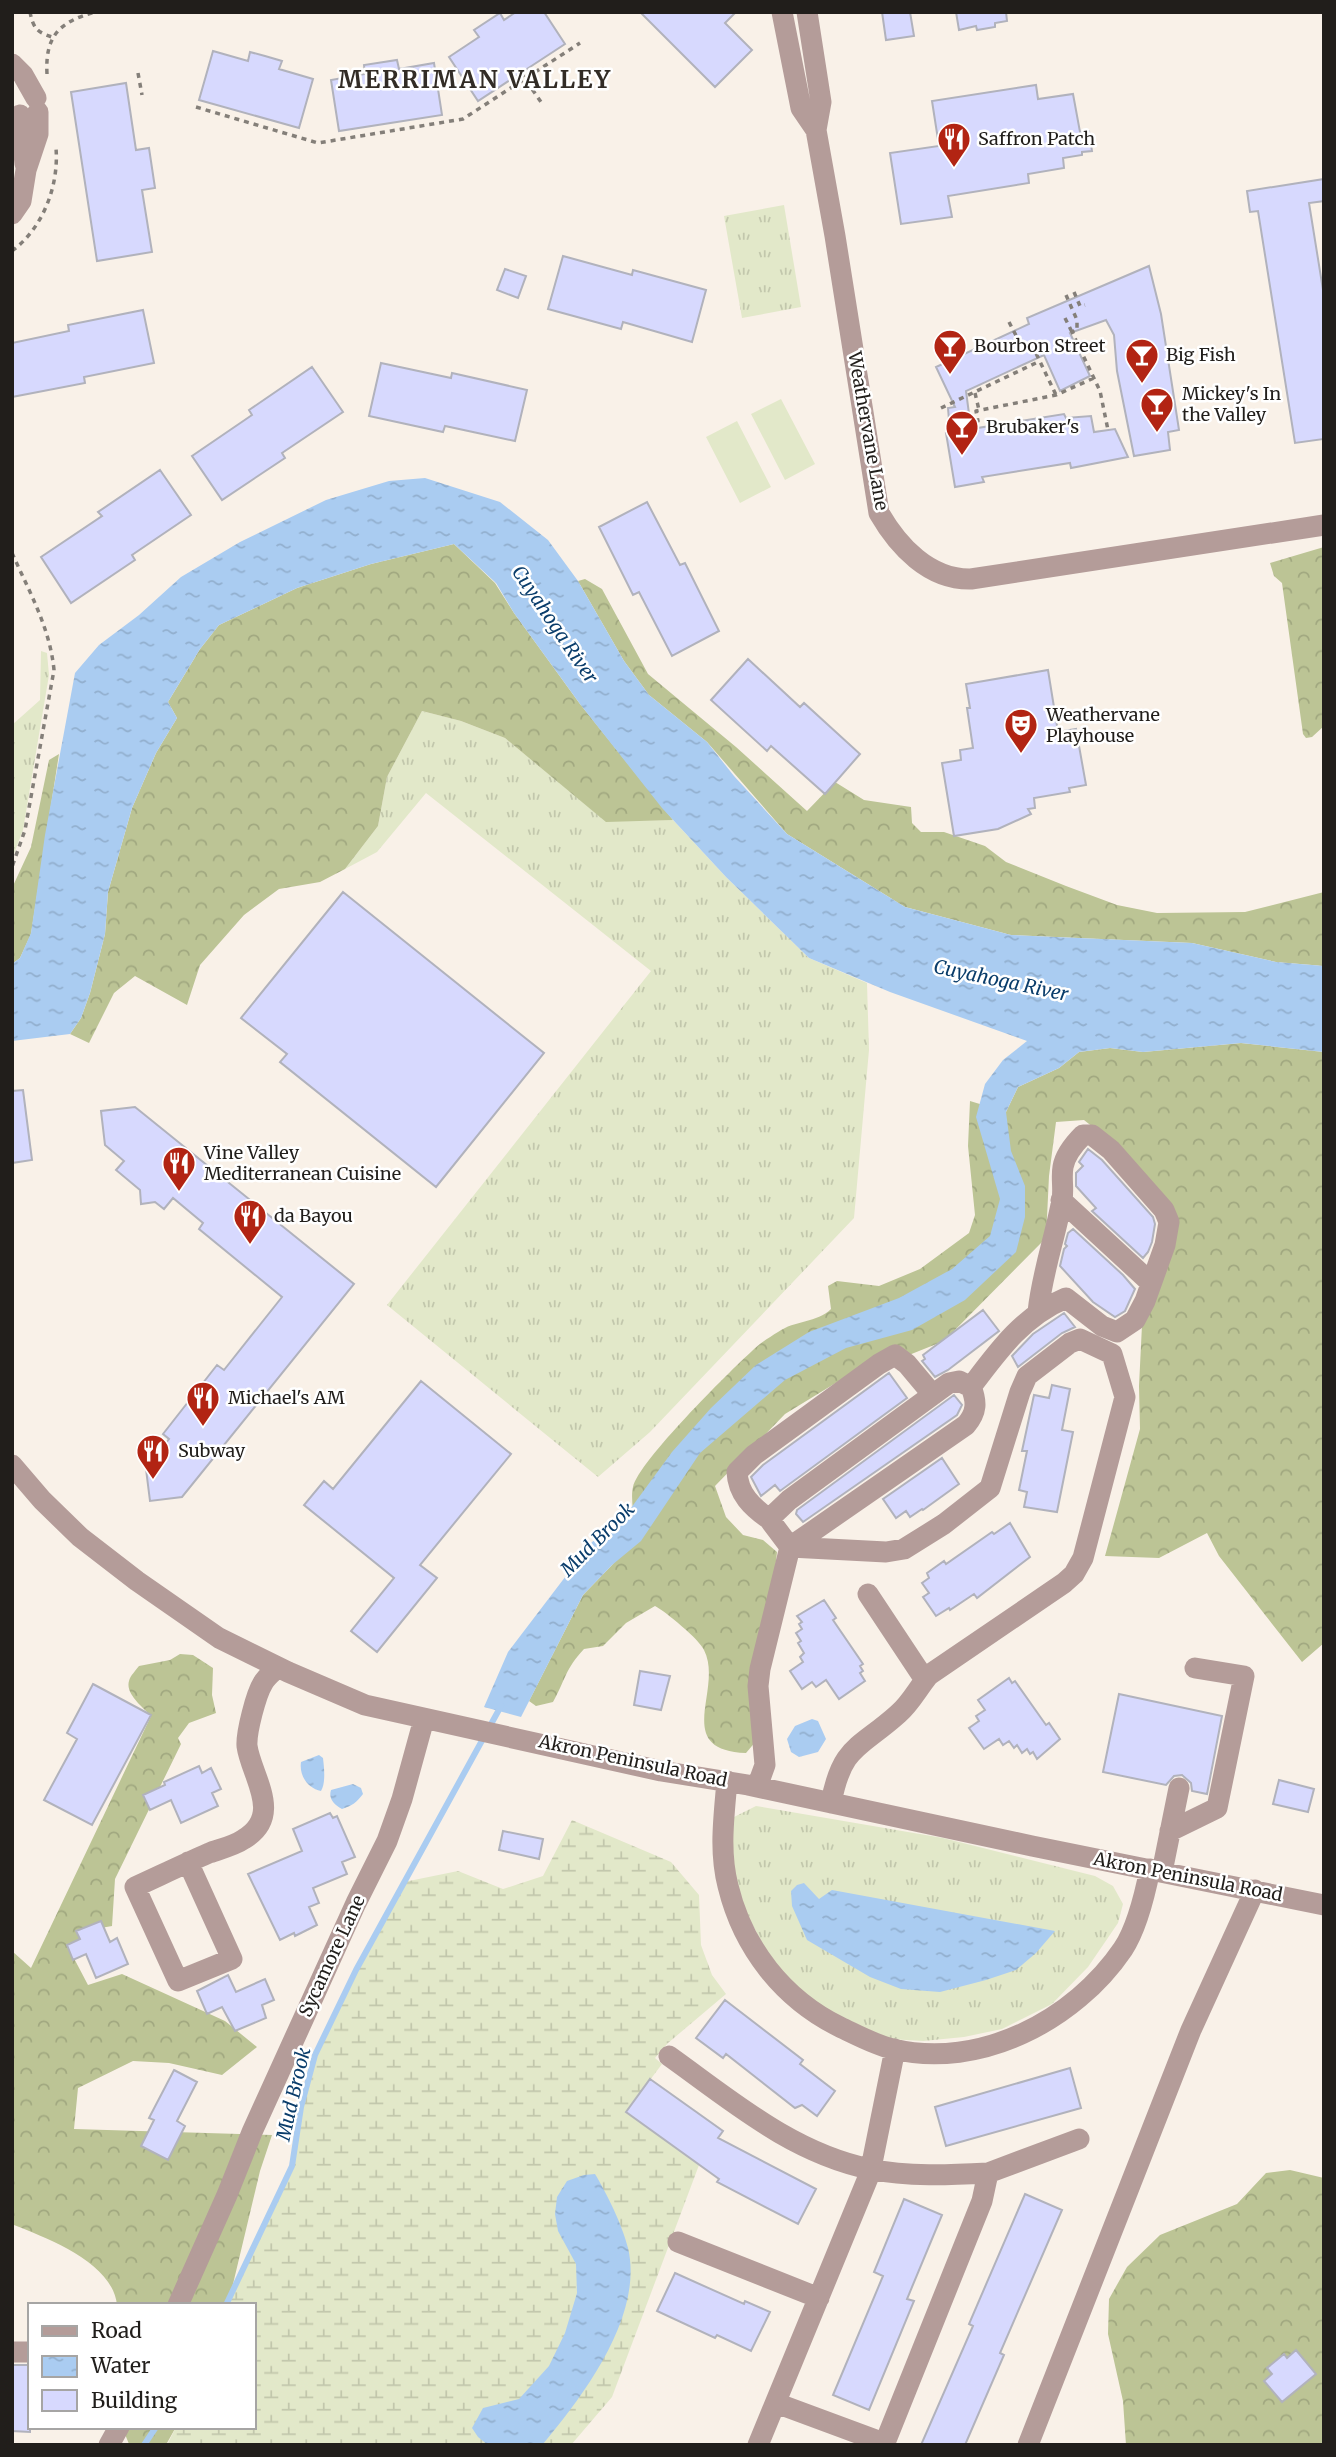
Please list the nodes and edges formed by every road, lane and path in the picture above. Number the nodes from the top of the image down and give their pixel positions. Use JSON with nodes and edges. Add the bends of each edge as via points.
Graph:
{"nodes":[{"id":1,"x":30,"y":12,"type":"edge"},
{"id":2,"x":782,"y":12,"type":"edge"},
{"id":3,"x":807,"y":12,"type":"edge"},
{"id":4,"x":52,"y":37,"type":"dead end"},
{"id":5,"x":580,"y":43,"type":"dead end"},
{"id":6,"x":12,"y":64,"type":"edge"},
{"id":7,"x":816,"y":70,"type":"junction"},
{"id":8,"x":138,"y":73,"type":"dead end"},
{"id":9,"x":521,"y":73,"type":"dead end"},
{"id":10,"x":793,"y":74,"type":"junction"},
{"id":11,"x":525,"y":78,"type":"junction"},
{"id":12,"x":142,"y":95,"type":"dead end"},
{"id":13,"x":543,"y":104,"type":"dead end"},
{"id":14,"x":196,"y":107,"type":"dead end"},
{"id":15,"x":816,"y":131,"type":"junction"},
{"id":16,"x":12,"y":144,"type":"edge"},
{"id":17,"x":26,"y":170,"type":"junction"},
{"id":18,"x":12,"y":214,"type":"edge"},
{"id":19,"x":1074,"y":292,"type":"dead end"},
{"id":20,"x":1066,"y":295,"type":"dead end"},
{"id":21,"x":1071,"y":307,"type":"junction"},
{"id":22,"x":1065,"y":318,"type":"dead end"},
{"id":23,"x":1009,"y":322,"type":"dead end"},
{"id":24,"x":1072,"y":332,"type":"junction"},
{"id":25,"x":1040,"y":361,"type":"junction"},
{"id":26,"x":1094,"y":378,"type":"junction"},
{"id":27,"x":975,"y":393,"type":"junction"},
{"id":28,"x":1056,"y":395,"type":"junction"},
{"id":29,"x":941,"y":408,"type":"dead end"},
{"id":30,"x":979,"y":410,"type":"junction"},
{"id":31,"x":973,"y":429,"type":"dead end"},
{"id":32,"x":1108,"y":430,"type":"dead end"},
{"id":33,"x":1324,"y":525,"type":"edge"},
{"id":34,"x":12,"y":553,"type":"edge"},
{"id":35,"x":12,"y":867,"type":"edge"},
{"id":36,"x":1062,"y":1200,"type":"junction"},
{"id":37,"x":1151,"y":1283,"type":"junction"},
{"id":38,"x":1038,"y":1312,"type":"junction"},
{"id":39,"x":971,"y":1387,"type":"junction"},
{"id":40,"x":933,"y":1395,"type":"junction"},
{"id":41,"x":12,"y":1465,"type":"edge"},
{"id":42,"x":769,"y":1519,"type":"junction"},
{"id":43,"x":790,"y":1547,"type":"junction"},
{"id":44,"x":868,"y":1594,"type":"dead end"},
{"id":45,"x":278,"y":1667,"type":"junction"},
{"id":46,"x":1195,"y":1668,"type":"dead end"},
{"id":47,"x":925,"y":1680,"type":"junction"},
{"id":48,"x":424,"y":1719,"type":"junction"},
{"id":49,"x":727,"y":1781,"type":"junction"},
{"id":50,"x":757,"y":1787,"type":"junction"},
{"id":51,"x":1179,"y":1788,"type":"dead end"},
{"id":52,"x":831,"y":1803,"type":"junction"},
{"id":53,"x":1170,"y":1832,"type":"junction"},
{"id":54,"x":188,"y":1863,"type":"junction"},
{"id":55,"x":1156,"y":1870,"type":"junction"},
{"id":56,"x":1255,"y":1890,"type":"junction"},
{"id":57,"x":1324,"y":1905,"type":"edge"},
{"id":58,"x":895,"y":2049,"type":"junction"},
{"id":59,"x":669,"y":2056,"type":"dead end"},
{"id":60,"x":1079,"y":2139,"type":"dead end"},
{"id":61,"x":870,"y":2169,"type":"junction"},
{"id":62,"x":988,"y":2174,"type":"junction"},
{"id":63,"x":678,"y":2242,"type":"dead end"},
{"id":64,"x":819,"y":2298,"type":"junction"},
{"id":65,"x":179,"y":2303,"type":"edge"},
{"id":66,"x":776,"y":2403,"type":"junction"},
{"id":67,"x":117,"y":2429,"type":"edge"},
{"id":68,"x":884,"y":2444,"type":"edge"},
{"id":69,"x":109,"y":2445,"type":"edge"},
{"id":70,"x":758,"y":2445,"type":"edge"},
{"id":71,"x":1028,"y":2445,"type":"edge"}],
"edges":[{"from":1,"to":4,"type":"path","via":[[37,31]]},
{"from":2,"to":10,"type":"street","name":"Weathervane Lane"},
{"from":3,"to":7,"type":"street","name":"Weathervane Lane"},
{"from":5,"to":11,"type":"path"},
{"from":6,"to":17,"type":"street","via":[[38,134]]},
{"from":7,"to":10,"type":"street"},
{"from":7,"to":15,"type":"street","name":"Weathervane Lane","via":[[821,103]]},
{"from":8,"to":12,"type":"path"},
{"from":9,"to":11,"type":"path"},
{"from":10,"to":15,"type":"street","name":"Weathervane Lane","via":[[801,108]]},
{"from":11,"to":13,"type":"path"},
{"from":11,"to":14,"type":"path","via":[[463,119],[317,144]]},
{"from":15,"to":33,"type":"street","name":"Weathervane Lane","via":[[879,513],[907,552],[925,565],[971,579]]},
{"from":16,"to":17,"type":"street"},
{"from":17,"to":18,"type":"street","via":[[21,201]]},
{"from":19,"to":21,"type":"path","via":[[1082,304]]},
{"from":20,"to":21,"type":"path"},
{"from":21,"to":24,"type":"path","via":[[1077,320],[1077,330]]},
{"from":22,"to":24,"type":"path"},
{"from":23,"to":25,"type":"path","via":[[1023,349],[1032,345]]},
{"from":24,"to":26,"type":"path"},
{"from":25,"to":27,"type":"path"},
{"from":25,"to":28,"type":"path"},
{"from":26,"to":28,"type":"path"},
{"from":26,"to":32,"type":"path"},
{"from":27,"to":29,"type":"path"},
{"from":27,"to":30,"type":"path"},
{"from":28,"to":30,"type":"path"},
{"from":30,"to":31,"type":"path"},
{"from":34,"to":35,"type":"path","via":[[45,627],[54,670],[25,830]]},
{"from":36,"to":37,"type":"street"},
{"from":36,"to":37,"type":"street","via":[[1068,1154],[1083,1135],[1092,1135],[1111,1150],[1164,1210],[1169,1222]]},
{"from":36,"to":38,"type":"street"},
{"from":37,"to":38,"type":"street","via":[[1135,1320],[1117,1332],[1066,1298]]},
{"from":38,"to":39,"type":"street","via":[[1004,1342]]},
{"from":39,"to":40,"type":"street","via":[[959,1381],[949,1383]]},
{"from":39,"to":43,"type":"street","via":[[974,1415],[965,1425]]},
{"from":40,"to":42,"type":"street"},
{"from":40,"to":42,"type":"street","via":[[895,1355],[754,1455],[737,1472],[737,1485]]},
{"from":41,"to":45,"type":"street","name":"Akron Peninsula Road","via":[[80,1537],[123,1571],[219,1638]]},
{"from":42,"to":43,"type":"street"},
{"from":43,"to":47,"type":"street","via":[[904,1549],[990,1488],[1027,1376],[1080,1339],[1112,1354],[1125,1396],[1083,1558],[1074,1574]]},
{"from":43,"to":50,"type":"street","via":[[760,1670],[765,1765]]},
{"from":44,"to":47,"type":"street"},
{"from":45,"to":48,"type":"street","name":"Akron Peninsula Road","via":[[365,1705]]},
{"from":45,"to":54,"type":"street","via":[[263,1683],[250,1722],[247,1745],[264,1809],[257,1827],[245,1839]]},
{"from":46,"to":53,"type":"street","via":[[1244,1676],[1217,1808]]},
{"from":47,"to":52,"type":"street","via":[[904,1708],[854,1748],[836,1777]]},
{"from":48,"to":49,"type":"street","name":"Akron Peninsula Road"},
{"from":48,"to":65,"type":"street","name":"Sycamore Lane","via":[[387,1841],[252,2132]]},
{"from":49,"to":50,"type":"street","name":"Akron Peninsula Road"},
{"from":49,"to":58,"type":"street","via":[[722,1846],[728,1886],[757,1953],[781,1986],[814,2014]]},
{"from":50,"to":52,"type":"street","name":"Akron Peninsula Road"},
{"from":51,"to":53,"type":"street"},
{"from":52,"to":55,"type":"street","name":"Akron Peninsula Road"},
{"from":53,"to":55,"type":"street"},
{"from":54,"to":54,"type":"street","via":[[135,1887],[178,1981],[232,1959]]},
{"from":55,"to":56,"type":"street","name":"Akron Peninsula Road"},
{"from":55,"to":58,"type":"street","via":[[1124,1947],[1097,1983],[1064,2010],[1030,2031],[983,2048],[938,2053]]},
{"from":56,"to":57,"type":"street","name":"Akron Peninsula Road"},
{"from":56,"to":71,"type":"street","via":[[1191,2031]]},
{"from":58,"to":61,"type":"street"},
{"from":59,"to":61,"type":"street","via":[[805,2148]]},
{"from":60,"to":62,"type":"street"},
{"from":61,"to":62,"type":"street"},
{"from":61,"to":64,"type":"street"},
{"from":62,"to":68,"type":"street","via":[[982,2201]]},
{"from":63,"to":64,"type":"street"},
{"from":64,"to":66,"type":"street"},
{"from":66,"to":68,"type":"street"},
{"from":66,"to":70,"type":"street"},
{"from":67,"to":69,"type":"street"}]}
